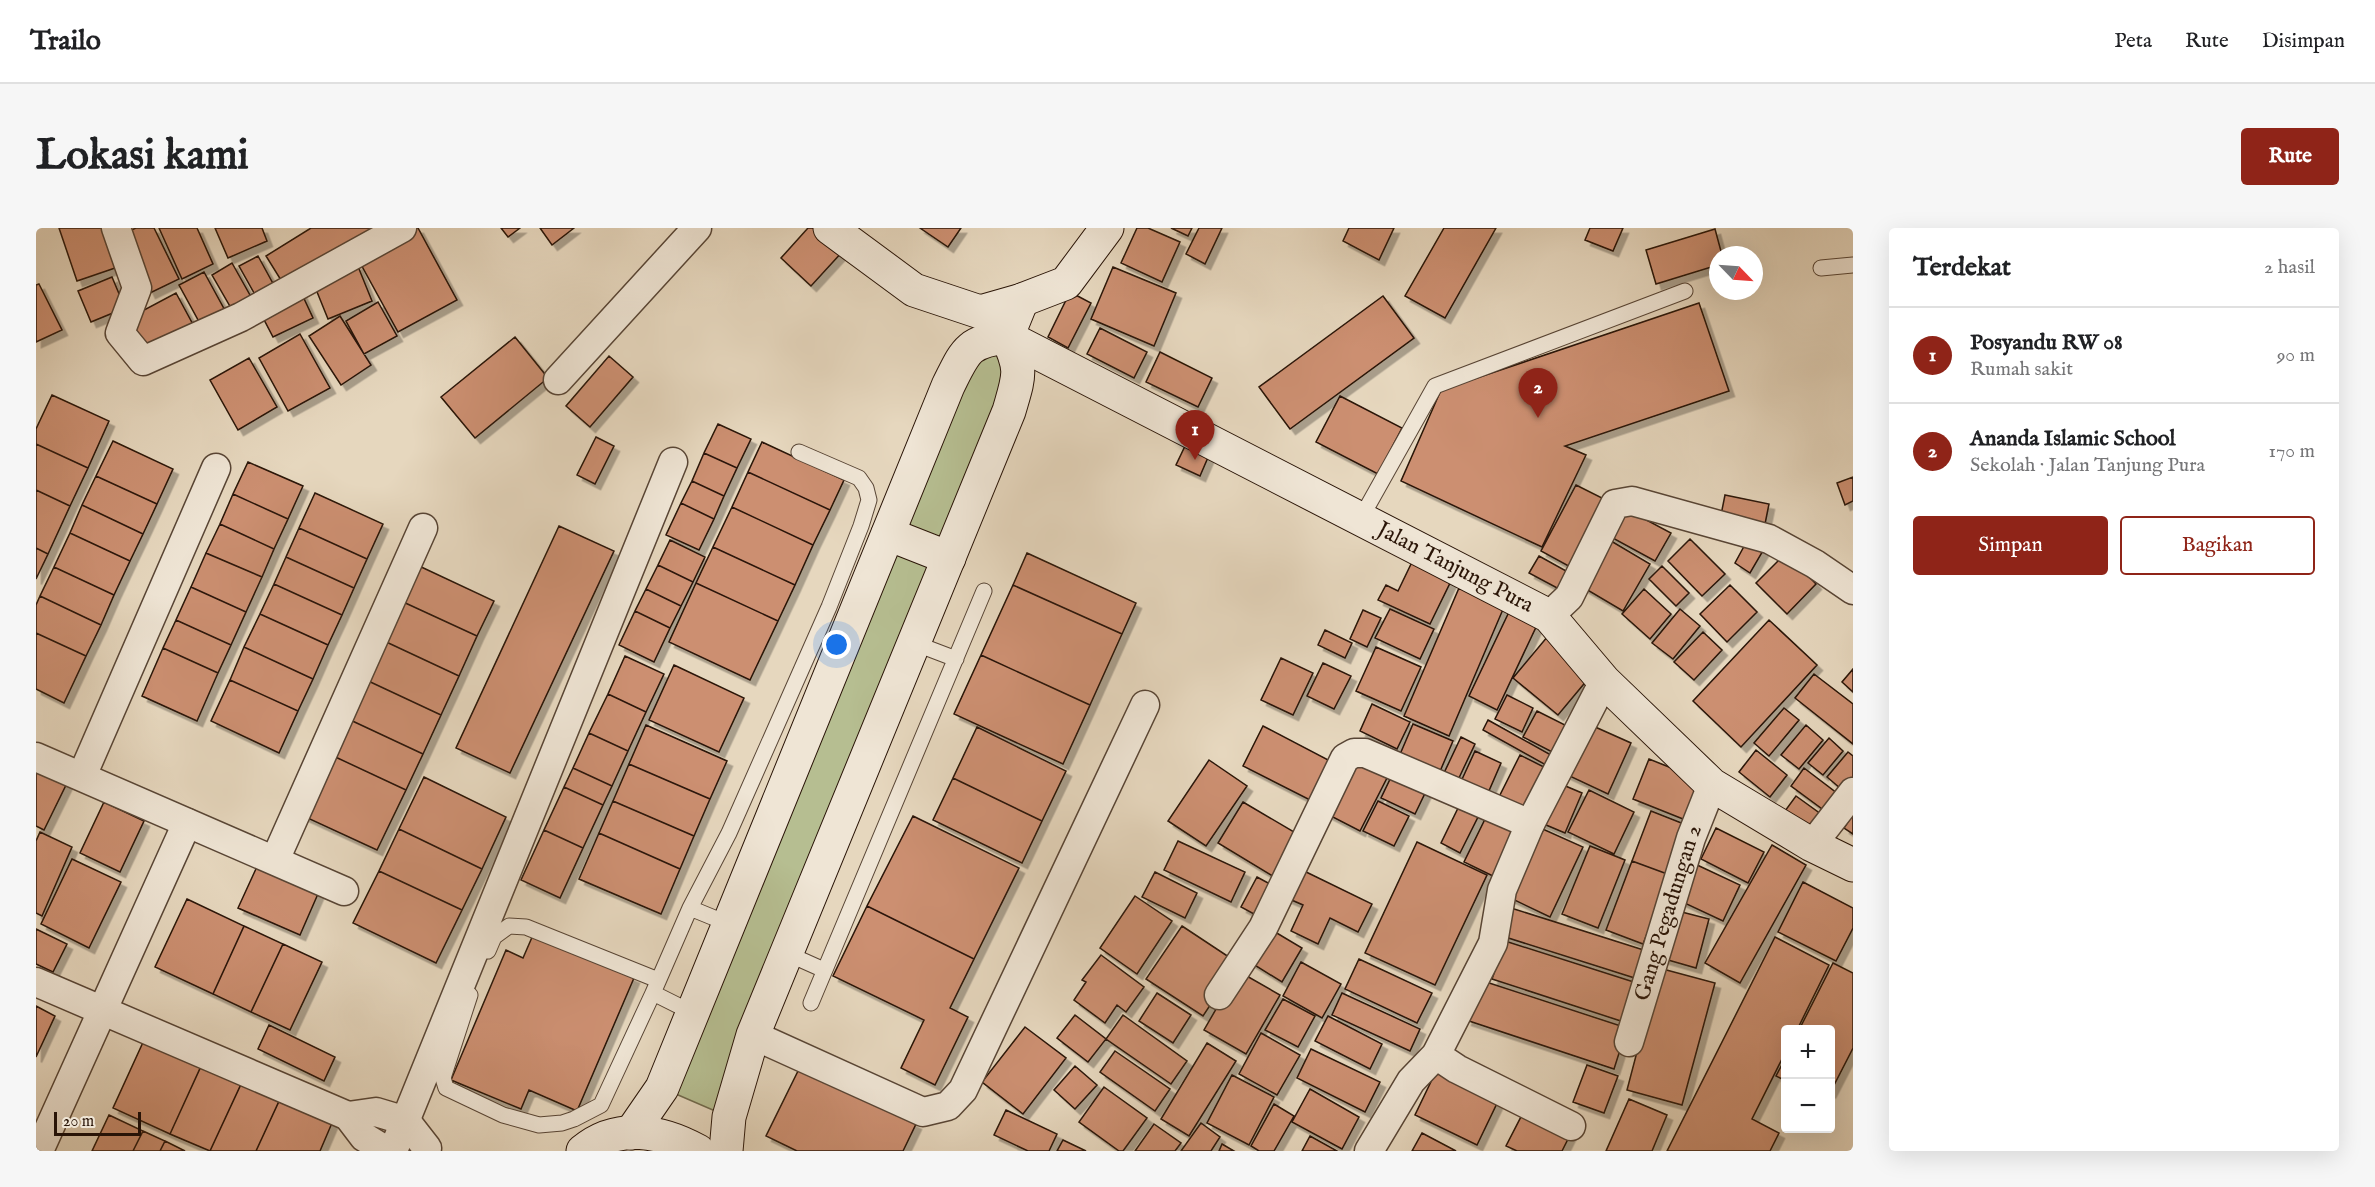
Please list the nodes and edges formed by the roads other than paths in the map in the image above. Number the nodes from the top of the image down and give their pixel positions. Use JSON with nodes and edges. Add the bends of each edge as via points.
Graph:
{"nodes":[{"id":1,"x":116,"y":228,"type":"edge"},
{"id":2,"x":402,"y":228,"type":"edge"},
{"id":3,"x":697,"y":228,"type":"edge"},
{"id":4,"x":830,"y":228,"type":"edge"},
{"id":5,"x":1107,"y":228,"type":"edge"},
{"id":6,"x":1853,"y":265,"type":"edge"},
{"id":7,"x":1821,"y":268,"type":"dead end"},
{"id":8,"x":1685,"y":291,"type":"dead end"},
{"id":9,"x":1022,"y":300,"type":"junction"},
{"id":10,"x":1007,"y":337,"type":"junction"},
{"id":11,"x":558,"y":380,"type":"dead end"},
{"id":12,"x":799,"y":452,"type":"dead end"},
{"id":13,"x":673,"y":462,"type":"dead end"},
{"id":14,"x":216,"y":468,"type":"dead end"},
{"id":15,"x":1360,"y":518,"type":"junction"},
{"id":16,"x":423,"y":528,"type":"dead end"},
{"id":17,"x":888,"y":534,"type":"junction"},
{"id":18,"x":949,"y":558,"type":"junction"},
{"id":19,"x":1853,"y":590,"type":"edge"},
{"id":20,"x":984,"y":591,"type":"dead end"},
{"id":21,"x":842,"y":611,"type":"junction"},
{"id":22,"x":1548,"y":616,"type":"junction"},
{"id":23,"x":914,"y":643,"type":"junction"},
{"id":24,"x":956,"y":659,"type":"junction"},
{"id":25,"x":1604,"y":681,"type":"junction"},
{"id":26,"x":1145,"y":705,"type":"dead end"},
{"id":27,"x":36,"y":757,"type":"edge"},
{"id":28,"x":82,"y":776,"type":"junction"},
{"id":29,"x":1712,"y":785,"type":"junction"},
{"id":30,"x":1853,"y":792,"type":"edge"},
{"id":31,"x":187,"y":824,"type":"junction"},
{"id":32,"x":1530,"y":824,"type":"junction"},
{"id":33,"x":1812,"y":845,"type":"junction"},
{"id":34,"x":275,"y":860,"type":"junction"},
{"id":35,"x":1853,"y":865,"type":"edge"},
{"id":36,"x":344,"y":891,"type":"dead end"},
{"id":37,"x":690,"y":908,"type":"junction"},
{"id":38,"x":729,"y":924,"type":"junction"},
{"id":39,"x":786,"y":953,"type":"junction"},
{"id":40,"x":824,"y":970,"type":"junction"},
{"id":41,"x":36,"y":982,"type":"edge"},
{"id":42,"x":655,"y":987,"type":"junction"},
{"id":43,"x":1219,"y":995,"type":"dead end"},
{"id":44,"x":811,"y":1003,"type":"dead end"},
{"id":45,"x":101,"y":1010,"type":"junction"},
{"id":46,"x":693,"y":1013,"type":"junction"},
{"id":47,"x":753,"y":1035,"type":"junction"},
{"id":48,"x":1629,"y":1042,"type":"dead end"},
{"id":49,"x":1436,"y":1055,"type":"junction"},
{"id":50,"x":348,"y":1116,"type":"junction"},
{"id":51,"x":406,"y":1121,"type":"junction"},
{"id":52,"x":1571,"y":1126,"type":"dead end"},
{"id":53,"x":631,"y":1132,"type":"junction"},
{"id":54,"x":423,"y":1150,"type":"edge"},
{"id":55,"x":39,"y":1151,"type":"edge"},
{"id":56,"x":387,"y":1151,"type":"edge"},
{"id":57,"x":393,"y":1151,"type":"edge"},
{"id":58,"x":583,"y":1151,"type":"edge"},
{"id":59,"x":698,"y":1151,"type":"edge"},
{"id":60,"x":726,"y":1151,"type":"edge"},
{"id":61,"x":1369,"y":1151,"type":"edge"}],
"edges":[{"from":1,"to":2,"type":"street","via":[[137,288],[120,333],[143,361],[241,317]]},
{"from":3,"to":11,"type":"street"},
{"from":4,"to":9,"type":"street","via":[[914,290],[980,312]]},
{"from":5,"to":9,"type":"street","via":[[1066,283]]},
{"from":6,"to":7,"type":"lane"},
{"from":8,"to":15,"type":"lane","via":[[1435,386]]},
{"from":9,"to":10,"type":"street"},
{"from":10,"to":15,"type":"street","name":"Jalan Tanjung Pura"},
{"from":10,"to":17,"type":"street","via":[[985,340],[965,353]]},
{"from":10,"to":18,"type":"street","via":[[1020,375]]},
{"from":12,"to":21,"type":"lane","via":[[859,478],[866,488],[868,500]]},
{"from":13,"to":51,"type":"street"},
{"from":14,"to":28,"type":"street"},
{"from":15,"to":22,"type":"street","name":"Jalan Tanjung Pura"},
{"from":16,"to":34,"type":"street"},
{"from":17,"to":18,"type":"street"},
{"from":17,"to":21,"type":"street"},
{"from":18,"to":23,"type":"street"},
{"from":19,"to":22,"type":"street","via":[[1769,539],[1632,501],[1615,504],[1569,597]]},
{"from":20,"to":24,"type":"lane"},
{"from":21,"to":37,"type":"lane"},
{"from":21,"to":38,"type":"street"},
{"from":22,"to":25,"type":"street","name":"Jalan Tanjung Pura"},
{"from":23,"to":24,"type":"lane"},
{"from":23,"to":39,"type":"street"},
{"from":24,"to":40,"type":"lane"},
{"from":25,"to":29,"type":"street","name":"Jalan Tanjung Pura"},
{"from":25,"to":32,"type":"street"},
{"from":26,"to":47,"type":"street","via":[[963,1090],[948,1106],[923,1112]]},
{"from":27,"to":28,"type":"street"},
{"from":28,"to":31,"type":"street"},
{"from":29,"to":33,"type":"street","name":"Jalan Tanjung Pura"},
{"from":29,"to":48,"type":"street","name":"Gang Pegadungan 2","via":[[1691,838]]},
{"from":30,"to":33,"type":"street"},
{"from":31,"to":34,"type":"street"},
{"from":31,"to":45,"type":"street"},
{"from":32,"to":43,"type":"street","via":[[1365,753],[1354,753],[1345,758],[1263,928]]},
{"from":32,"to":49,"type":"street","via":[[1502,890],[1492,943]]},
{"from":33,"to":35,"type":"street","name":"Jalan Tanjung Pura"},
{"from":34,"to":36,"type":"street"},
{"from":37,"to":38,"type":"lane"},
{"from":37,"to":42,"type":"lane"},
{"from":38,"to":46,"type":"street"},
{"from":39,"to":40,"type":"lane"},
{"from":39,"to":47,"type":"street"},
{"from":40,"to":44,"type":"lane"},
{"from":41,"to":45,"type":"street"},
{"from":42,"to":42,"type":"lane","via":[[602,1105],[574,1119],[539,1125],[503,1115],[446,1088],[443,1078],[472,990],[494,937],[509,926],[526,927]]},
{"from":42,"to":46,"type":"lane"},
{"from":45,"to":50,"type":"street"},
{"from":45,"to":55,"type":"street"},
{"from":46,"to":53,"type":"street","via":[[662,1088]]},
{"from":47,"to":60,"type":"street","via":[[729,1117]]},
{"from":49,"to":52,"type":"street"},
{"from":49,"to":61,"type":"street","via":[[1411,1081]]},
{"from":50,"to":51,"type":"street","via":[[376,1112]]},
{"from":50,"to":56,"type":"street","via":[[364,1137]]},
{"from":51,"to":54,"type":"street"},
{"from":51,"to":57,"type":"street"},
{"from":53,"to":58,"type":"street","via":[[608,1137]]},
{"from":53,"to":59,"type":"street","via":[[677,1139]]}]}
